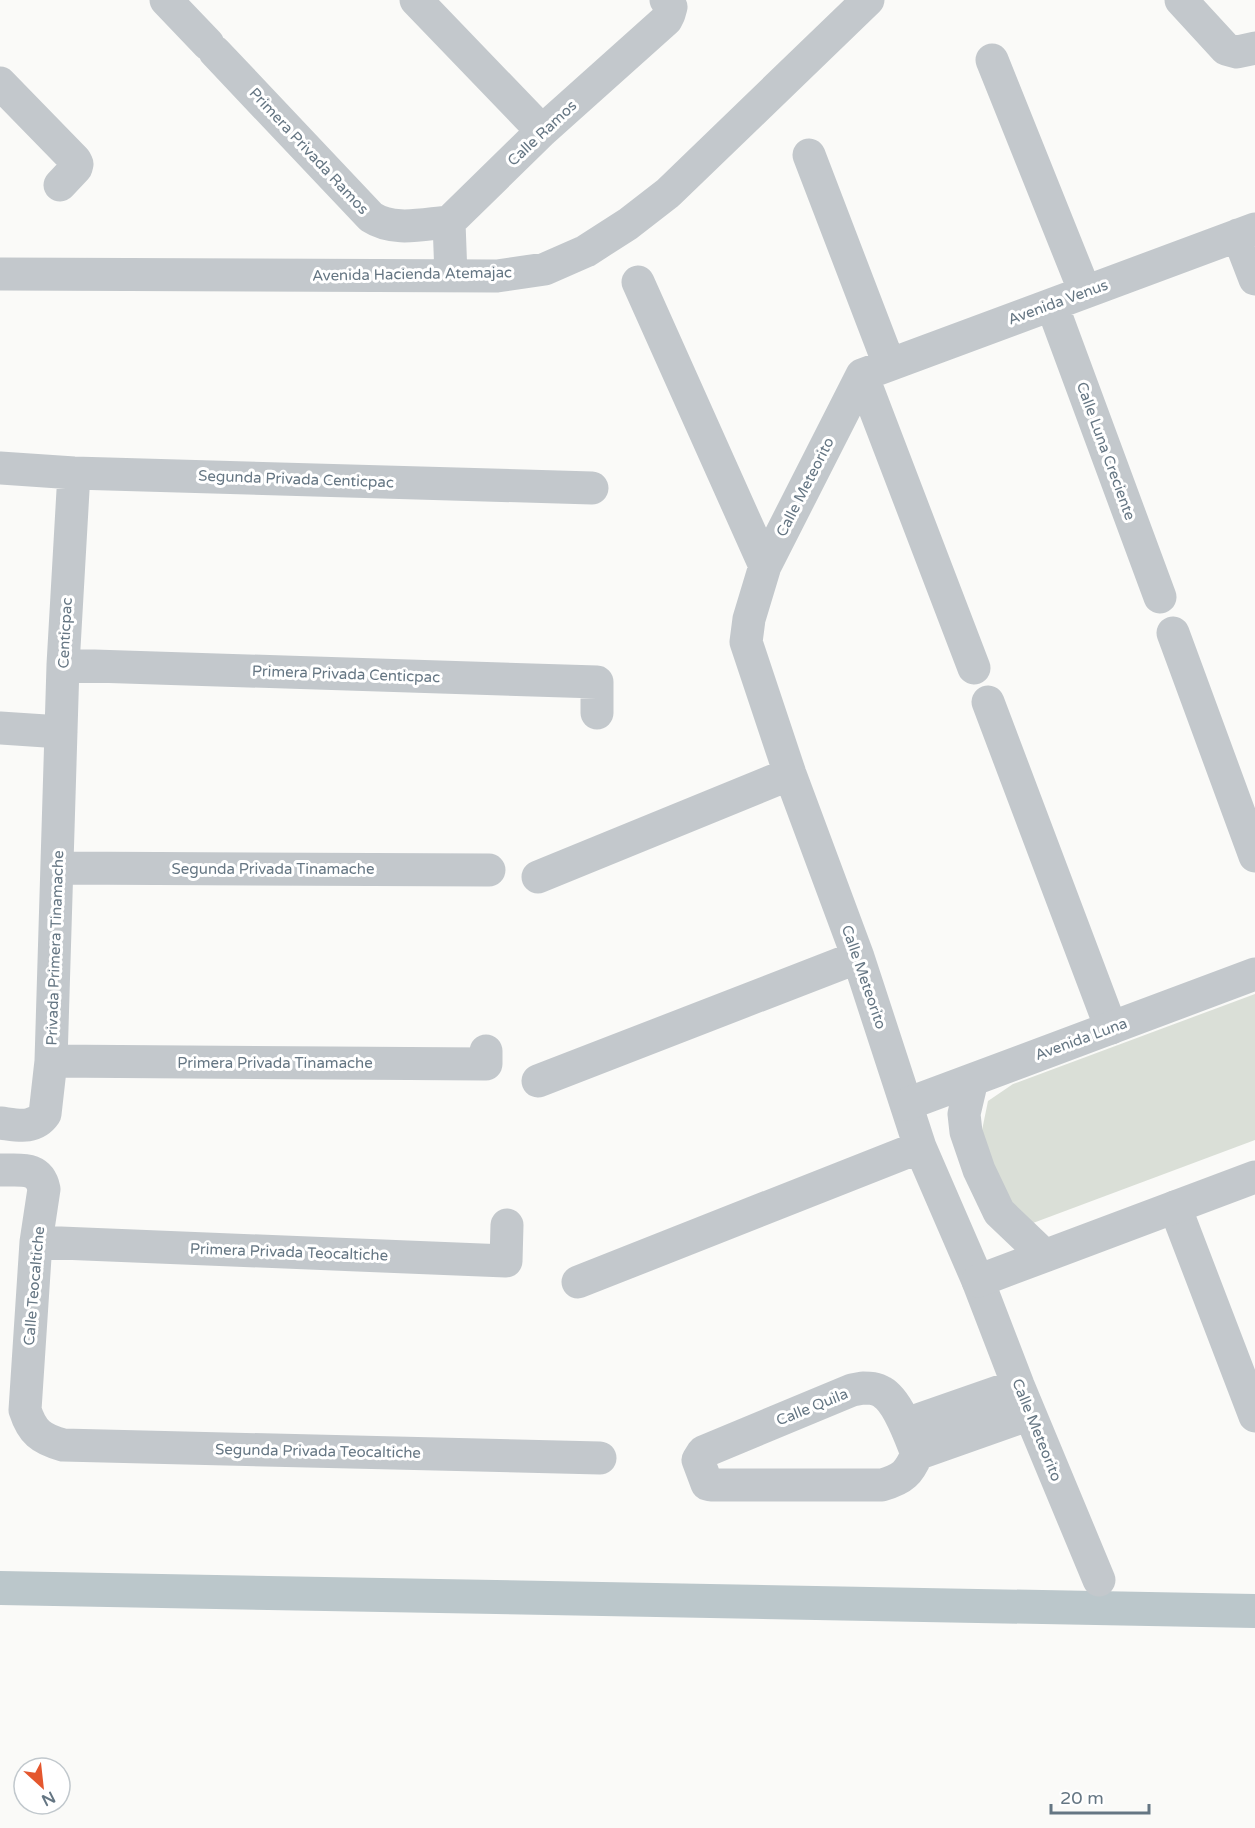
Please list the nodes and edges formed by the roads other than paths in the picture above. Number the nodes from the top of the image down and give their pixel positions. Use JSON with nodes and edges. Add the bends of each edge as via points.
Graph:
{"nodes":[{"id":1,"x":166,"y":0,"type":"edge"},
{"id":2,"x":416,"y":0,"type":"edge"},
{"id":3,"x":868,"y":0,"type":"edge"},
{"id":4,"x":1181,"y":0,"type":"edge"},
{"id":5,"x":669,"y":4,"type":"edge"},
{"id":6,"x":1255,"y":48,"type":"edge"},
{"id":7,"x":992,"y":60,"type":"dead end"},
{"id":8,"x":0,"y":83,"type":"edge"},
{"id":9,"x":542,"y":132,"type":"junction"},
{"id":10,"x":809,"y":155,"type":"dead end"},
{"id":11,"x":60,"y":185,"type":"dead end"},
{"id":12,"x":449,"y":222,"type":"junction"},
{"id":13,"x":1247,"y":232,"type":"edge"},
{"id":14,"x":0,"y":274,"type":"edge"},
{"id":15,"x":451,"y":276,"type":"junction"},
{"id":16,"x":1255,"y":279,"type":"edge"},
{"id":17,"x":638,"y":282,"type":"dead end"},
{"id":18,"x":1085,"y":292,"type":"junction"},
{"id":19,"x":1052,"y":305,"type":"junction"},
{"id":20,"x":876,"y":370,"type":"junction"},
{"id":21,"x":0,"y":468,"type":"edge"},
{"id":22,"x":74,"y":473,"type":"junction"},
{"id":23,"x":592,"y":488,"type":"dead end"},
{"id":24,"x":765,"y":566,"type":"junction"},
{"id":25,"x":1160,"y":597,"type":"dead end"},
{"id":26,"x":1173,"y":633,"type":"dead end"},
{"id":27,"x":63,"y":665,"type":"junction"},
{"id":28,"x":974,"y":668,"type":"dead end"},
{"id":29,"x":988,"y":702,"type":"dead end"},
{"id":30,"x":597,"y":713,"type":"dead end"},
{"id":31,"x":0,"y":728,"type":"edge"},
{"id":32,"x":61,"y":732,"type":"junction"},
{"id":33,"x":790,"y":774,"type":"junction"},
{"id":34,"x":1255,"y":856,"type":"edge"},
{"id":35,"x":58,"y":867,"type":"junction"},
{"id":36,"x":489,"y":870,"type":"dead end"},
{"id":37,"x":538,"y":877,"type":"dead end"},
{"id":38,"x":858,"y":957,"type":"junction"},
{"id":39,"x":1255,"y":974,"type":"edge"},
{"id":40,"x":1111,"y":1028,"type":"junction"},
{"id":41,"x":486,"y":1051,"type":"dead end"},
{"id":42,"x":51,"y":1061,"type":"junction"},
{"id":43,"x":972,"y":1080,"type":"junction"},
{"id":44,"x":538,"y":1081,"type":"dead end"},
{"id":45,"x":907,"y":1104,"type":"junction"},
{"id":46,"x":0,"y":1124,"type":"edge"},
{"id":47,"x":920,"y":1147,"type":"junction"},
{"id":48,"x":0,"y":1170,"type":"edge"},
{"id":49,"x":1255,"y":1177,"type":"edge"},
{"id":50,"x":1175,"y":1207,"type":"junction"},
{"id":51,"x":507,"y":1225,"type":"dead end"},
{"id":52,"x":36,"y":1242,"type":"junction"},
{"id":53,"x":1045,"y":1256,"type":"junction"},
{"id":54,"x":978,"y":1281,"type":"junction"},
{"id":55,"x":578,"y":1282,"type":"dead end"},
{"id":56,"x":1024,"y":1399,"type":"junction"},
{"id":57,"x":1255,"y":1416,"type":"edge"},
{"id":58,"x":38,"y":1434,"type":"joint"},
{"id":59,"x":911,"y":1439,"type":"junction"},
{"id":60,"x":600,"y":1458,"type":"dead end"},
{"id":61,"x":1099,"y":1580,"type":"dead end"}],
"edges":[{"from":1,"to":12,"type":"street","name":"Primera Privada Ramos","via":[[371,217],[392,226]]},
{"from":2,"to":9,"type":"street"},
{"from":3,"to":15,"type":"street","name":"Avenida Hacienda Atemajac","via":[[668,193],[628,224],[586,251],[545,269],[497,276]]},
{"from":4,"to":6,"type":"street","via":[[1226,49],[1237,52]]},
{"from":5,"to":9,"type":"street","name":"Calle Ramos","via":[[666,20]]},
{"from":7,"to":18,"type":"street"},
{"from":8,"to":11,"type":"street","via":[[75,160],[76,168]]},
{"from":9,"to":12,"type":"street","name":"Calle Ramos"},
{"from":10,"to":20,"type":"street"},
{"from":12,"to":15,"type":"street"},
{"from":13,"to":16,"type":"street"},
{"from":13,"to":18,"type":"street","name":"Avenida Venus"},
{"from":14,"to":15,"type":"street","name":"Avenida Hacienda Atemajac"},
{"from":17,"to":24,"type":"street"},
{"from":18,"to":19,"type":"street","name":"Avenida Venus"},
{"from":19,"to":20,"type":"street","name":"Avenida Venus"},
{"from":19,"to":25,"type":"street","name":"Calle Luna Creciente"},
{"from":20,"to":24,"type":"street","name":"Calle Meteorito"},
{"from":20,"to":28,"type":"street"},
{"from":21,"to":22,"type":"street","name":"Segunda Privada Centicpac"},
{"from":22,"to":23,"type":"street","name":"Segunda Privada Centicpac"},
{"from":22,"to":27,"type":"street","name":"Centicpac"},
{"from":24,"to":33,"type":"street","name":"Calle Meteorito","via":[[746,642]]},
{"from":26,"to":34,"type":"street"},
{"from":27,"to":30,"type":"street","name":"Primera Privada Centicpac","via":[[597,682]]},
{"from":27,"to":32,"type":"street","name":"Centicpac"},
{"from":29,"to":40,"type":"street"},
{"from":31,"to":32,"type":"street"},
{"from":32,"to":35,"type":"street","name":"Privada Primera Tinamache"},
{"from":33,"to":37,"type":"street"},
{"from":33,"to":38,"type":"street","name":"Calle Meteorito"},
{"from":35,"to":36,"type":"street","name":"Segunda Privada Tinamache"},
{"from":35,"to":42,"type":"street","name":"Privada Primera Tinamache"},
{"from":38,"to":44,"type":"street"},
{"from":38,"to":45,"type":"street","name":"Calle Meteorito"},
{"from":39,"to":40,"type":"street","name":"Avenida Luna"},
{"from":40,"to":43,"type":"street","name":"Avenida Luna"},
{"from":41,"to":42,"type":"street","name":"Primera Privada Tinamache","via":[[486,1064]]},
{"from":42,"to":46,"type":"street","name":"Privada Primera Tinamache","via":[[45,1114],[40,1121],[31,1125]]},
{"from":43,"to":45,"type":"street","name":"Avenida Luna"},
{"from":43,"to":53,"type":"street","via":[[964,1114],[979,1170],[999,1212]]},
{"from":45,"to":47,"type":"street","name":"Calle Meteorito"},
{"from":47,"to":54,"type":"street","name":"Calle Meteorito"},
{"from":47,"to":55,"type":"street"},
{"from":48,"to":52,"type":"street","name":"Calle Teocaltiche","via":[[29,1171],[39,1176],[44,1189]]},
{"from":49,"to":50,"type":"street"},
{"from":50,"to":53,"type":"street"},
{"from":50,"to":57,"type":"street"},
{"from":51,"to":52,"type":"street","name":"Primera Privada Teocaltiche","via":[[506,1261]]},
{"from":52,"to":58,"type":"street","name":"Calle Teocaltiche","via":[[25,1410]]},
{"from":53,"to":54,"type":"street"},
{"from":54,"to":56,"type":"street","name":"Calle Meteorito"},
{"from":56,"to":59,"type":"street"},
{"from":56,"to":61,"type":"street","name":"Calle Meteorito"},
{"from":58,"to":60,"type":"street","name":"Segunda Privada Teocaltiche","via":[[63,1444]]},
{"from":59,"to":59,"type":"street","name":"Calle Quila","via":[[910,1471],[882,1485],[711,1485],[706,1482],[698,1458],[703,1452],[863,1388],[873,1388],[888,1396]]}]}
